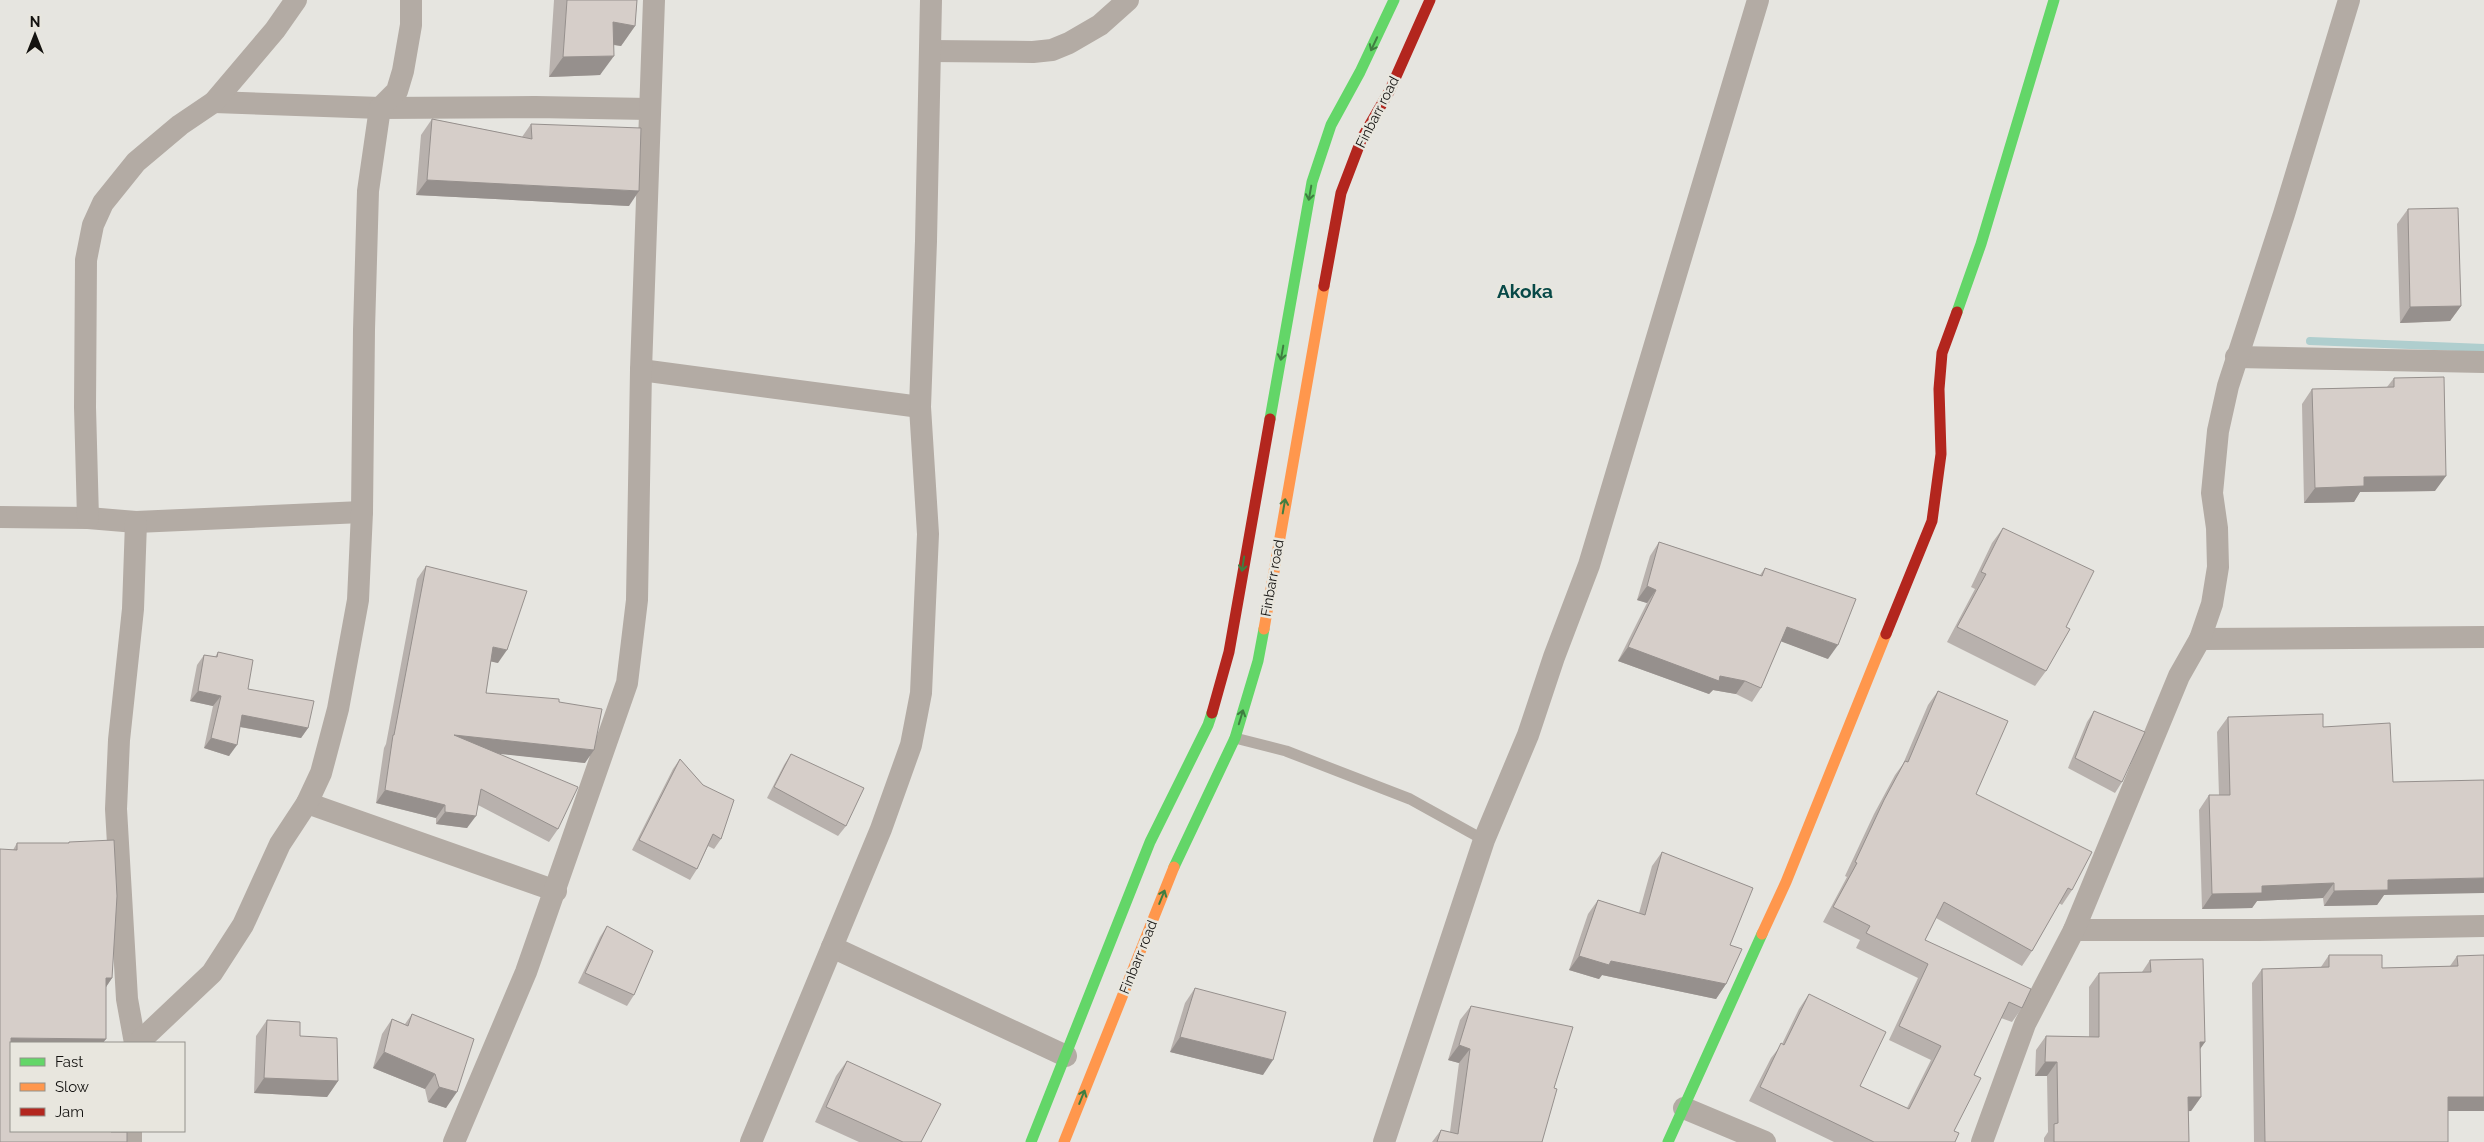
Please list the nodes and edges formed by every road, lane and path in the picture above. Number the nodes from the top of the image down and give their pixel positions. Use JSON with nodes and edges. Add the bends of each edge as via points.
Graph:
{"nodes":[{"id":1,"x":296,"y":0,"type":"edge"},
{"id":2,"x":411,"y":0,"type":"edge"},
{"id":3,"x":654,"y":0,"type":"edge"},
{"id":4,"x":931,"y":0,"type":"edge"},
{"id":5,"x":1128,"y":0,"type":"edge"},
{"id":6,"x":1394,"y":0,"type":"edge"},
{"id":7,"x":1430,"y":0,"type":"edge"},
{"id":8,"x":1758,"y":0,"type":"edge"},
{"id":9,"x":2054,"y":0,"type":"edge"},
{"id":10,"x":2349,"y":0,"type":"edge"},
{"id":11,"x":930,"y":51,"type":"junction"},
{"id":12,"x":214,"y":102,"type":"junction"},
{"id":13,"x":380,"y":108,"type":"junction"},
{"id":14,"x":649,"y":109,"type":"junction"},
{"id":15,"x":2236,"y":357,"type":"junction"},
{"id":16,"x":2484,"y":362,"type":"edge"},
{"id":17,"x":641,"y":370,"type":"junction"},
{"id":18,"x":920,"y":407,"type":"junction"},
{"id":19,"x":362,"y":512,"type":"junction"},
{"id":20,"x":0,"y":517,"type":"edge"},
{"id":21,"x":88,"y":518,"type":"junction"},
{"id":22,"x":136,"y":522,"type":"junction"},
{"id":23,"x":2484,"y":637,"type":"edge"},
{"id":24,"x":2200,"y":639,"type":"junction"},
{"id":25,"x":1235,"y":738,"type":"junction"},
{"id":26,"x":307,"y":803,"type":"junction"},
{"id":27,"x":1484,"y":840,"type":"junction"},
{"id":28,"x":556,"y":891,"type":"junction"},
{"id":29,"x":2484,"y":926,"type":"edge"},
{"id":30,"x":2074,"y":930,"type":"junction"},
{"id":31,"x":832,"y":947,"type":"junction"},
{"id":32,"x":136,"y":1042,"type":"edge"},
{"id":33,"x":137,"y":1042,"type":"edge"},
{"id":34,"x":1066,"y":1056,"type":"junction"},
{"id":35,"x":1684,"y":1108,"type":"junction"},
{"id":36,"x":454,"y":1142,"type":"edge"},
{"id":37,"x":751,"y":1142,"type":"edge"},
{"id":38,"x":1031,"y":1142,"type":"edge"},
{"id":39,"x":1064,"y":1142,"type":"edge"},
{"id":40,"x":1384,"y":1142,"type":"edge"},
{"id":41,"x":1668,"y":1142,"type":"edge"},
{"id":42,"x":1765,"y":1142,"type":"edge"},
{"id":43,"x":1982,"y":1142,"type":"edge"}],
"edges":[{"from":1,"to":12,"type":"street"},
{"from":2,"to":13,"type":"street","via":[[411,25],[403,71],[397,91]]},
{"from":3,"to":14,"type":"street"},
{"from":4,"to":11,"type":"street"},
{"from":5,"to":11,"type":"street","via":[[1100,25],[1052,50]]},
{"from":6,"to":34,"type":"main road","one_way":true,"via":[[1331,125],[1312,182],[1229,652],[1208,725],[1150,842]]},
{"from":25,"to":7,"type":"main road","name":"Finbarr road","one_way":true,"via":[[1258,662],[1341,193],[1362,138],[1390,90]]},
{"from":8,"to":27,"type":"street","via":[[1589,565],[1528,735]]},
{"from":9,"to":35,"type":"main road","via":[[1981,244],[1942,353],[1940,454],[1932,521],[1786,882]]},
{"from":10,"to":15,"type":"street","via":[[2284,214]]},
{"from":11,"to":18,"type":"street"},
{"from":12,"to":13,"type":"street"},
{"from":12,"to":21,"type":"street","via":[[136,162],[104,203],[93,225],[86,260]]},
{"from":13,"to":14,"type":"street"},
{"from":13,"to":19,"type":"street","via":[[368,191]]},
{"from":14,"to":17,"type":"street"},
{"from":15,"to":16,"type":"street"},
{"from":15,"to":24,"type":"street","via":[[2218,431],[2212,493],[2218,567],[2212,604]]},
{"from":17,"to":18,"type":"street"},
{"from":17,"to":28,"type":"street","via":[[637,600],[627,683]]},
{"from":18,"to":31,"type":"street","via":[[928,534],[921,693],[911,745],[882,829]]},
{"from":19,"to":22,"type":"street"},
{"from":19,"to":26,"type":"street","via":[[358,600],[338,709],[321,773]]},
{"from":20,"to":21,"type":"street"},
{"from":21,"to":22,"type":"street"},
{"from":22,"to":32,"type":"street","via":[[133,609],[116,809],[127,999]]},
{"from":23,"to":24,"type":"street"},
{"from":24,"to":30,"type":"street","via":[[2179,676]]},
{"from":25,"to":27,"type":"lane","via":[[1286,751],[1410,799]]},
{"from":39,"to":25,"type":"main road","name":"Finbarr road","one_way":true,"via":[[1177,858]]},
{"from":26,"to":28,"type":"street"},
{"from":26,"to":33,"type":"street","via":[[280,844],[243,925],[212,973]]},
{"from":27,"to":40,"type":"street"},
{"from":28,"to":36,"type":"street","via":[[526,972]]},
{"from":29,"to":30,"type":"street"},
{"from":30,"to":43,"type":"street","via":[[2025,1024]]},
{"from":31,"to":34,"type":"street"},
{"from":31,"to":37,"type":"street"},
{"from":34,"to":38,"type":"main road"},
{"from":35,"to":41,"type":"main road"},
{"from":35,"to":42,"type":"street"}]}
